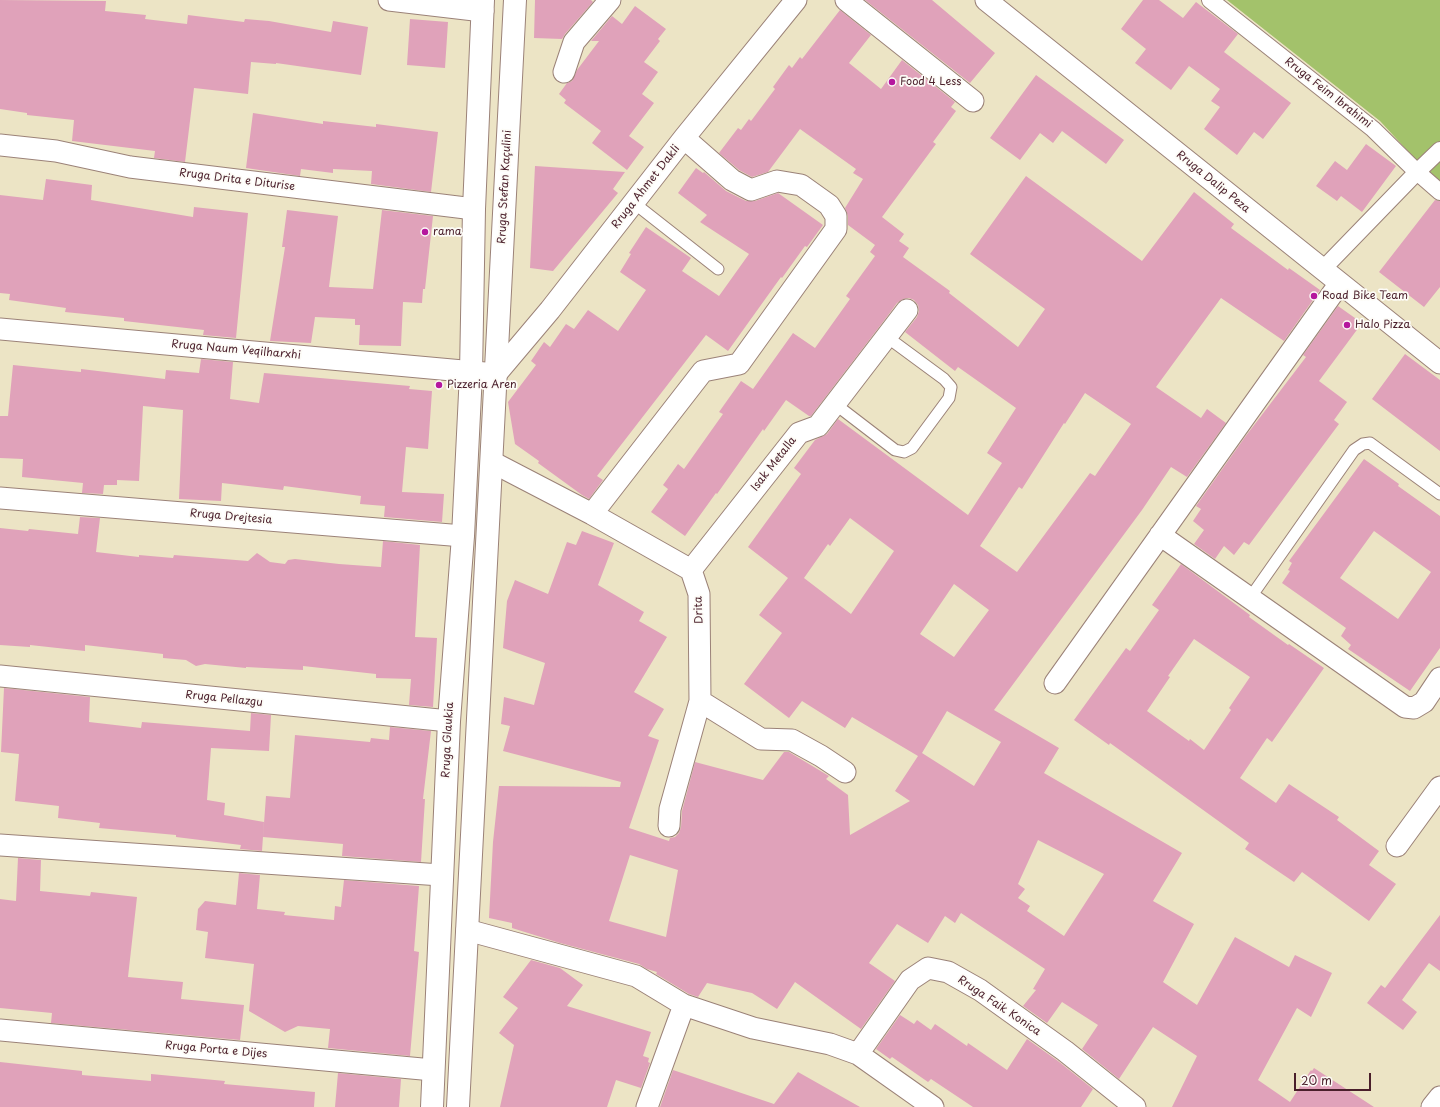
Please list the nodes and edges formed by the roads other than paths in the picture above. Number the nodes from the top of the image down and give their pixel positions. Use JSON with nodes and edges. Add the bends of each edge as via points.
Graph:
{"nodes":[{"id":1,"x":388,"y":0,"type":"edge"},
{"id":2,"x":515,"y":0,"type":"edge"},
{"id":3,"x":610,"y":0,"type":"edge"},
{"id":4,"x":796,"y":0,"type":"edge"},
{"id":5,"x":846,"y":0,"type":"edge"},
{"id":6,"x":986,"y":0,"type":"edge"},
{"id":7,"x":1210,"y":0,"type":"edge"},
{"id":8,"x":483,"y":5,"type":"edge"},
{"id":9,"x":564,"y":72,"type":"dead end"},
{"id":10,"x":973,"y":101,"type":"dead end"},
{"id":11,"x":684,"y":138,"type":"junction"},
{"id":12,"x":0,"y":145,"type":"edge"},
{"id":13,"x":1440,"y":150,"type":"edge"},
{"id":14,"x":1416,"y":172,"type":"junction"},
{"id":15,"x":1440,"y":192,"type":"edge"},
{"id":16,"x":634,"y":203,"type":"junction"},
{"id":17,"x":474,"y":209,"type":"junction"},
{"id":18,"x":718,"y":268,"type":"dead end"},
{"id":19,"x":1323,"y":270,"type":"junction"},
{"id":20,"x":1340,"y":283,"type":"junction"},
{"id":21,"x":907,"y":310,"type":"dead end"},
{"id":22,"x":0,"y":329,"type":"edge"},
{"id":23,"x":887,"y":337,"type":"junction"},
{"id":24,"x":1440,"y":363,"type":"edge"},
{"id":25,"x":471,"y":372,"type":"junction"},
{"id":26,"x":496,"y":374,"type":"junction"},
{"id":27,"x":835,"y":404,"type":"junction"},
{"id":28,"x":492,"y":462,"type":"junction"},
{"id":29,"x":1440,"y":494,"type":"edge"},
{"id":30,"x":0,"y":498,"type":"edge"},
{"id":31,"x":592,"y":514,"type":"junction"},
{"id":32,"x":1160,"y":535,"type":"junction"},
{"id":33,"x":463,"y":536,"type":"junction"},
{"id":34,"x":691,"y":570,"type":"junction"},
{"id":35,"x":1250,"y":598,"type":"junction"},
{"id":36,"x":0,"y":676,"type":"edge"},
{"id":37,"x":1440,"y":678,"type":"edge"},
{"id":38,"x":1055,"y":683,"type":"dead end"},
{"id":39,"x":700,"y":701,"type":"junction"},
{"id":40,"x":448,"y":721,"type":"junction"},
{"id":41,"x":845,"y":772,"type":"dead end"},
{"id":42,"x":1440,"y":787,"type":"edge"},
{"id":43,"x":669,"y":826,"type":"dead end"},
{"id":44,"x":0,"y":845,"type":"edge"},
{"id":45,"x":1397,"y":846,"type":"dead end"},
{"id":46,"x":441,"y":875,"type":"junction"},
{"id":47,"x":467,"y":930,"type":"junction"},
{"id":48,"x":684,"y":1005,"type":"junction"},
{"id":49,"x":0,"y":1030,"type":"edge"},
{"id":50,"x":858,"y":1054,"type":"junction"},
{"id":51,"x":433,"y":1070,"type":"junction"},
{"id":52,"x":1440,"y":1097,"type":"edge"},
{"id":53,"x":913,"y":1101,"type":"edge"},
{"id":54,"x":432,"y":1107,"type":"edge"},
{"id":55,"x":458,"y":1107,"type":"edge"},
{"id":56,"x":647,"y":1107,"type":"edge"},
{"id":57,"x":934,"y":1107,"type":"edge"},
{"id":58,"x":1135,"y":1107,"type":"edge"},
{"id":59,"x":1432,"y":1107,"type":"edge"}],
"edges":[{"from":1,"to":8,"type":"street"},
{"from":2,"to":26,"type":"main road","name":"Rruga Stefan Kaçulini"},
{"from":3,"to":9,"type":"street","via":[[574,42]]},
{"from":4,"to":11,"type":"street","name":"Rruga Ahmet Dakli"},
{"from":5,"to":10,"type":"street"},
{"from":6,"to":19,"type":"street","name":"Rruga Dalip Peza"},
{"from":7,"to":14,"type":"street","name":"Rruga Feim Ibrahimi","via":[[1373,128]]},
{"from":8,"to":17,"type":"main road"},
{"from":11,"to":16,"type":"street","name":"Rruga Ahmet Dakli"},
{"from":11,"to":31,"type":"street","via":[[732,180],[752,190],[777,181],[801,186],[829,205],[836,216],[836,229],[739,364],[703,372]]},
{"from":12,"to":17,"type":"street","name":"Rruga Drita e Diturise","via":[[56,151],[130,167]]},
{"from":13,"to":14,"type":"street"},
{"from":14,"to":15,"type":"street","name":"Rruga Feim Ibrahimi"},
{"from":14,"to":19,"type":"street"},
{"from":16,"to":18,"type":"lane"},
{"from":16,"to":26,"type":"street","name":"Rruga Ahmet Dakli"},
{"from":17,"to":25,"type":"main road"},
{"from":19,"to":20,"type":"street","name":"Rruga Dalip Peza"},
{"from":20,"to":24,"type":"street","name":"Rruga Dalip Peza"},
{"from":20,"to":32,"type":"street"},
{"from":21,"to":23,"type":"street","name":"Isak Metalla"},
{"from":22,"to":25,"type":"street","name":"Rruga Naum Veqilharxhi"},
{"from":23,"to":27,"type":"street","name":"Isak Metalla"},
{"from":23,"to":27,"type":"lane","via":[[951,387],[949,398],[912,448],[904,452],[895,450]]},
{"from":25,"to":26,"type":"street","name":"Rruga Naum Veqilharxhi"},
{"from":25,"to":33,"type":"main road","name":"Rruga Glaukia"},
{"from":26,"to":28,"type":"main road"},
{"from":27,"to":34,"type":"street","name":"Isak Metalla","via":[[818,426],[798,433]]},
{"from":28,"to":31,"type":"street"},
{"from":28,"to":47,"type":"main road"},
{"from":29,"to":35,"type":"lane","via":[[1370,443],[1363,444],[1354,450]]},
{"from":30,"to":33,"type":"street","name":"Rruga Drejtesia"},
{"from":31,"to":34,"type":"street"},
{"from":32,"to":35,"type":"street"},
{"from":32,"to":38,"type":"street"},
{"from":33,"to":40,"type":"main road","name":"Rruga Glaukia"},
{"from":34,"to":39,"type":"street","name":"Drita","via":[[699,594]]},
{"from":35,"to":37,"type":"street","via":[[1405,707],[1414,708],[1424,702]]},
{"from":36,"to":40,"type":"street","name":"Rruga Pellazgu"},
{"from":39,"to":41,"type":"street","via":[[761,739],[792,740]]},
{"from":39,"to":43,"type":"street","name":"Drita","via":[[670,809]]},
{"from":40,"to":46,"type":"main road","name":"Rruga Glaukia"},
{"from":42,"to":45,"type":"street"},
{"from":44,"to":46,"type":"street"},
{"from":46,"to":51,"type":"main road","name":"Rruga Glaukia"},
{"from":47,"to":48,"type":"street","via":[[636,976]]},
{"from":47,"to":55,"type":"main road"},
{"from":48,"to":50,"type":"street","via":[[753,1028],[830,1044]]},
{"from":48,"to":56,"type":"street"},
{"from":49,"to":51,"type":"street","name":"Rruga Porta e Dijes"},
{"from":50,"to":53,"type":"street"},
{"from":50,"to":58,"type":"street","name":"Rruga Faik Konica","via":[[910,980],[928,968],[948,972],[980,990],[1065,1051]]},
{"from":51,"to":54,"type":"main road","name":"Rruga Glaukia"},
{"from":52,"to":59,"type":"street"},
{"from":53,"to":57,"type":"street"}]}
